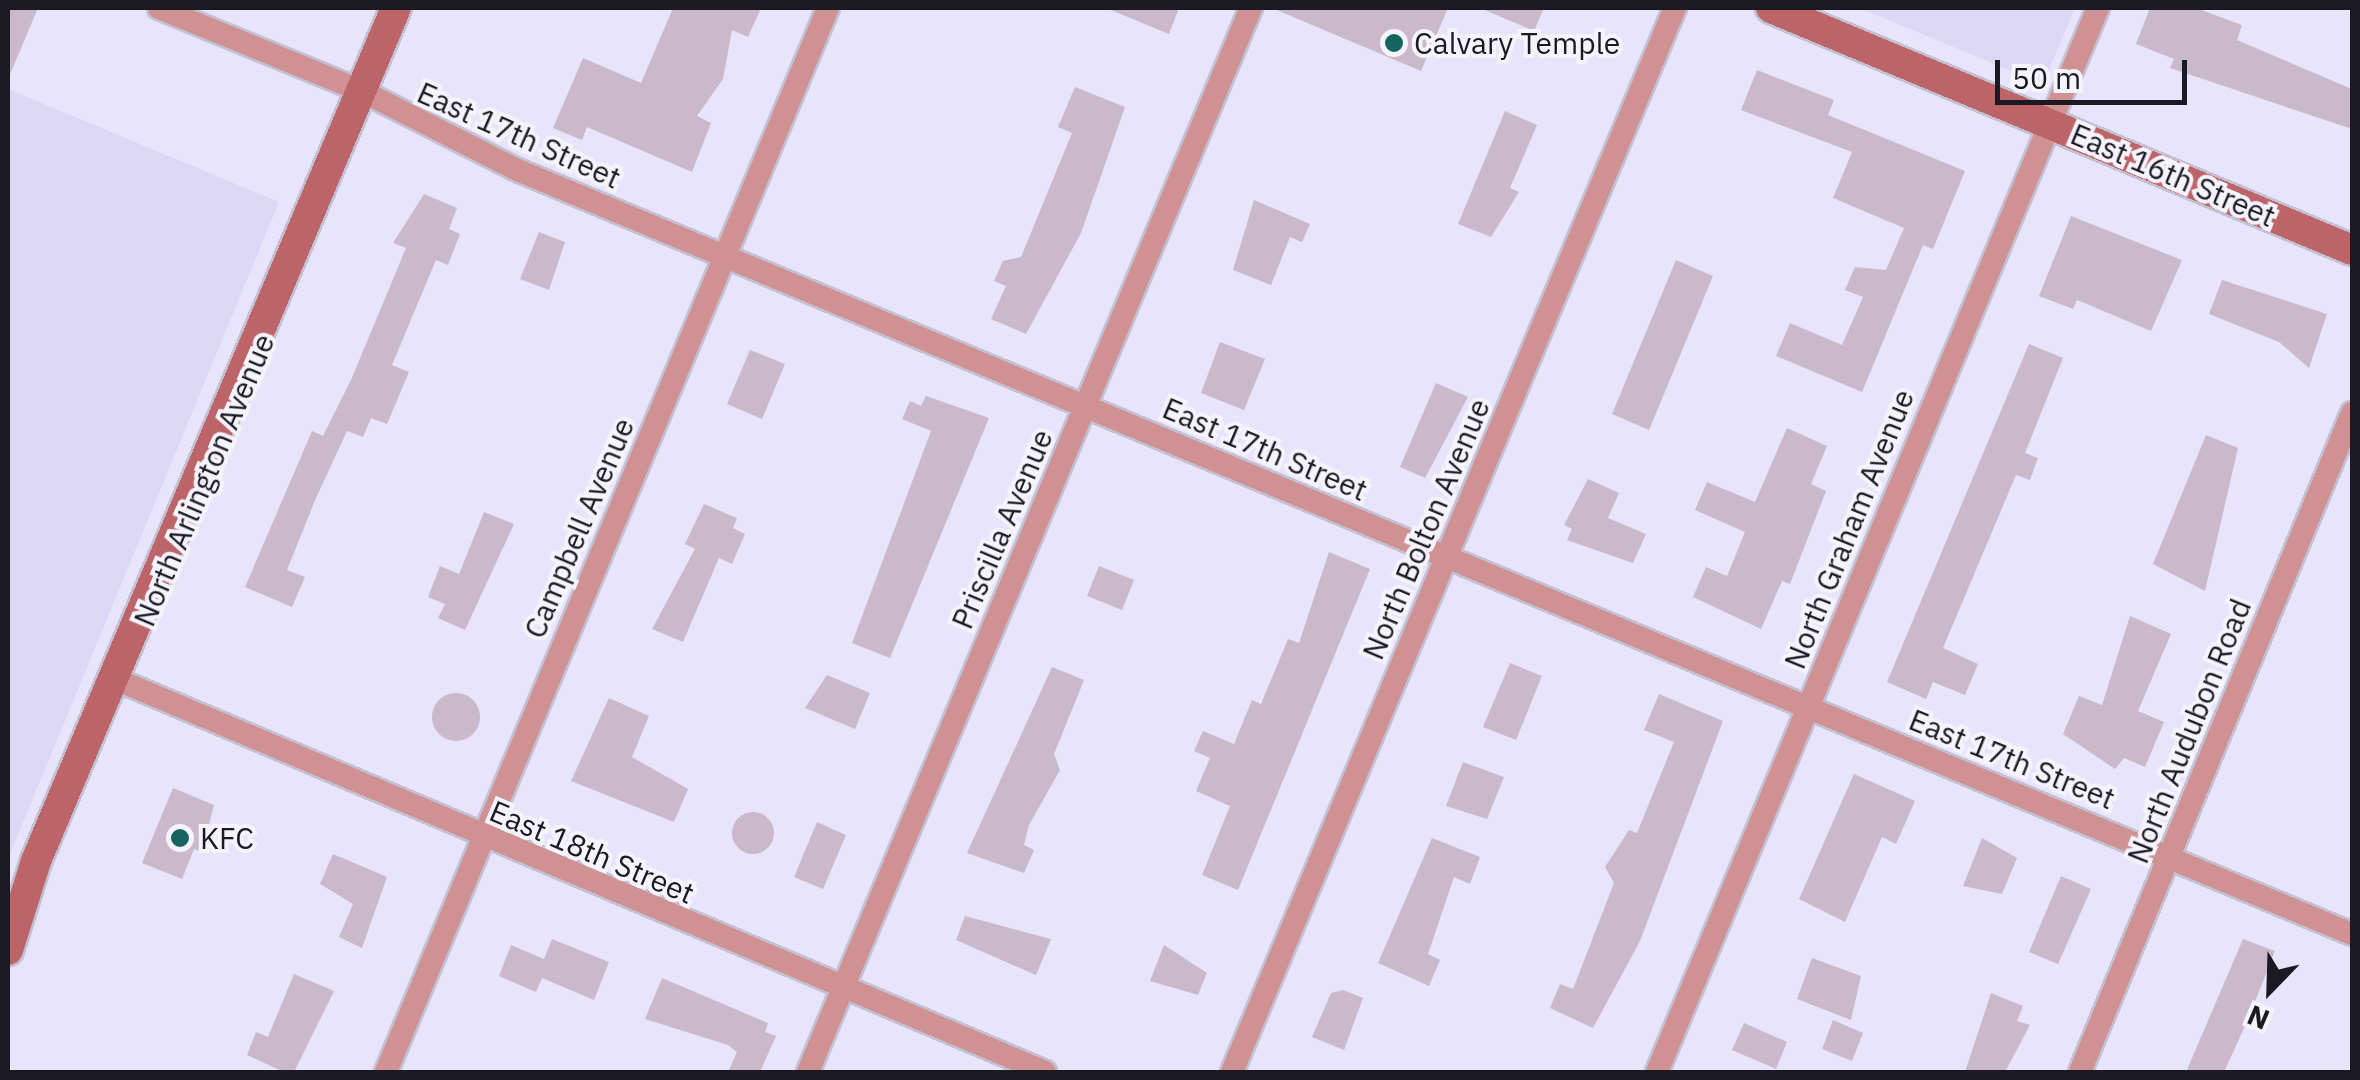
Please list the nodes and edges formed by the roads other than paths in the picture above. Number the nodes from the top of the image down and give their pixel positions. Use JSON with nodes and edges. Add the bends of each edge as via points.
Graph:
{"nodes":[{"id":1,"x":159,"y":8,"type":"edge"},
{"id":2,"x":396,"y":8,"type":"edge"},
{"id":3,"x":828,"y":8,"type":"edge"},
{"id":4,"x":1251,"y":8,"type":"edge"},
{"id":5,"x":1675,"y":8,"type":"edge"},
{"id":6,"x":1771,"y":8,"type":"edge"},
{"id":7,"x":2098,"y":8,"type":"edge"},
{"id":8,"x":366,"y":93,"type":"junction"},
{"id":9,"x":2049,"y":123,"type":"junction"},
{"id":10,"x":2352,"y":250,"type":"edge"},
{"id":11,"x":725,"y":256,"type":"junction"},
{"id":12,"x":1085,"y":406,"type":"junction"},
{"id":13,"x":2352,"y":413,"type":"edge"},
{"id":14,"x":1446,"y":558,"type":"junction"},
{"id":15,"x":120,"y":681,"type":"junction"},
{"id":16,"x":1807,"y":709,"type":"junction"},
{"id":17,"x":483,"y":838,"type":"junction"},
{"id":18,"x":2170,"y":857,"type":"junction"},
{"id":19,"x":2352,"y":934,"type":"edge"},
{"id":20,"x":8,"y":950,"type":"edge"},
{"id":21,"x":843,"y":989,"type":"junction"},
{"id":22,"x":386,"y":1072,"type":"edge"},
{"id":23,"x":808,"y":1072,"type":"edge"},
{"id":24,"x":1044,"y":1072,"type":"edge"},
{"id":25,"x":1232,"y":1072,"type":"edge"},
{"id":26,"x":1656,"y":1072,"type":"edge"},
{"id":27,"x":2080,"y":1072,"type":"edge"}],
"edges":[{"from":1,"to":8,"type":"street","name":"East 17th Street"},
{"from":2,"to":8,"type":"main road","name":"North Arlington Avenue"},
{"from":3,"to":11,"type":"street","name":"Campbell Avenue"},
{"from":4,"to":12,"type":"street","name":"Priscilla Avenue"},
{"from":5,"to":14,"type":"street","name":"North Bolton Avenue"},
{"from":6,"to":9,"type":"main road","name":"East 16th Street"},
{"from":7,"to":9,"type":"street","name":"North Graham Avenue"},
{"from":8,"to":11,"type":"street","name":"East 17th Street","via":[[482,154]]},
{"from":8,"to":15,"type":"main road","name":"North Arlington Avenue"},
{"from":9,"to":10,"type":"main road","name":"East 16th Street"},
{"from":9,"to":16,"type":"street","name":"North Graham Avenue"},
{"from":11,"to":12,"type":"street","name":"East 17th Street"},
{"from":11,"to":17,"type":"street","name":"Campbell Avenue"},
{"from":12,"to":14,"type":"street","name":"East 17th Street"},
{"from":12,"to":21,"type":"street","name":"Priscilla Avenue"},
{"from":13,"to":18,"type":"street","name":"North Audubon Road"},
{"from":14,"to":16,"type":"street","name":"East 17th Street"},
{"from":14,"to":25,"type":"street","name":"North Bolton Avenue"},
{"from":15,"to":17,"type":"street","name":"East 18th Street"},
{"from":15,"to":20,"type":"main road","name":"North Arlington Avenue","via":[[36,861]]},
{"from":16,"to":18,"type":"street","name":"East 17th Street"},
{"from":16,"to":26,"type":"street","name":"North Graham Avenue"},
{"from":17,"to":21,"type":"street","name":"East 18th Street"},
{"from":17,"to":22,"type":"street","name":"Campbell Avenue"},
{"from":18,"to":19,"type":"street","name":"East 17th Street"},
{"from":18,"to":27,"type":"street","name":"North Audubon Road"},
{"from":21,"to":23,"type":"street","name":"Priscilla Avenue"},
{"from":21,"to":24,"type":"street","name":"East 18th Street"}]}
